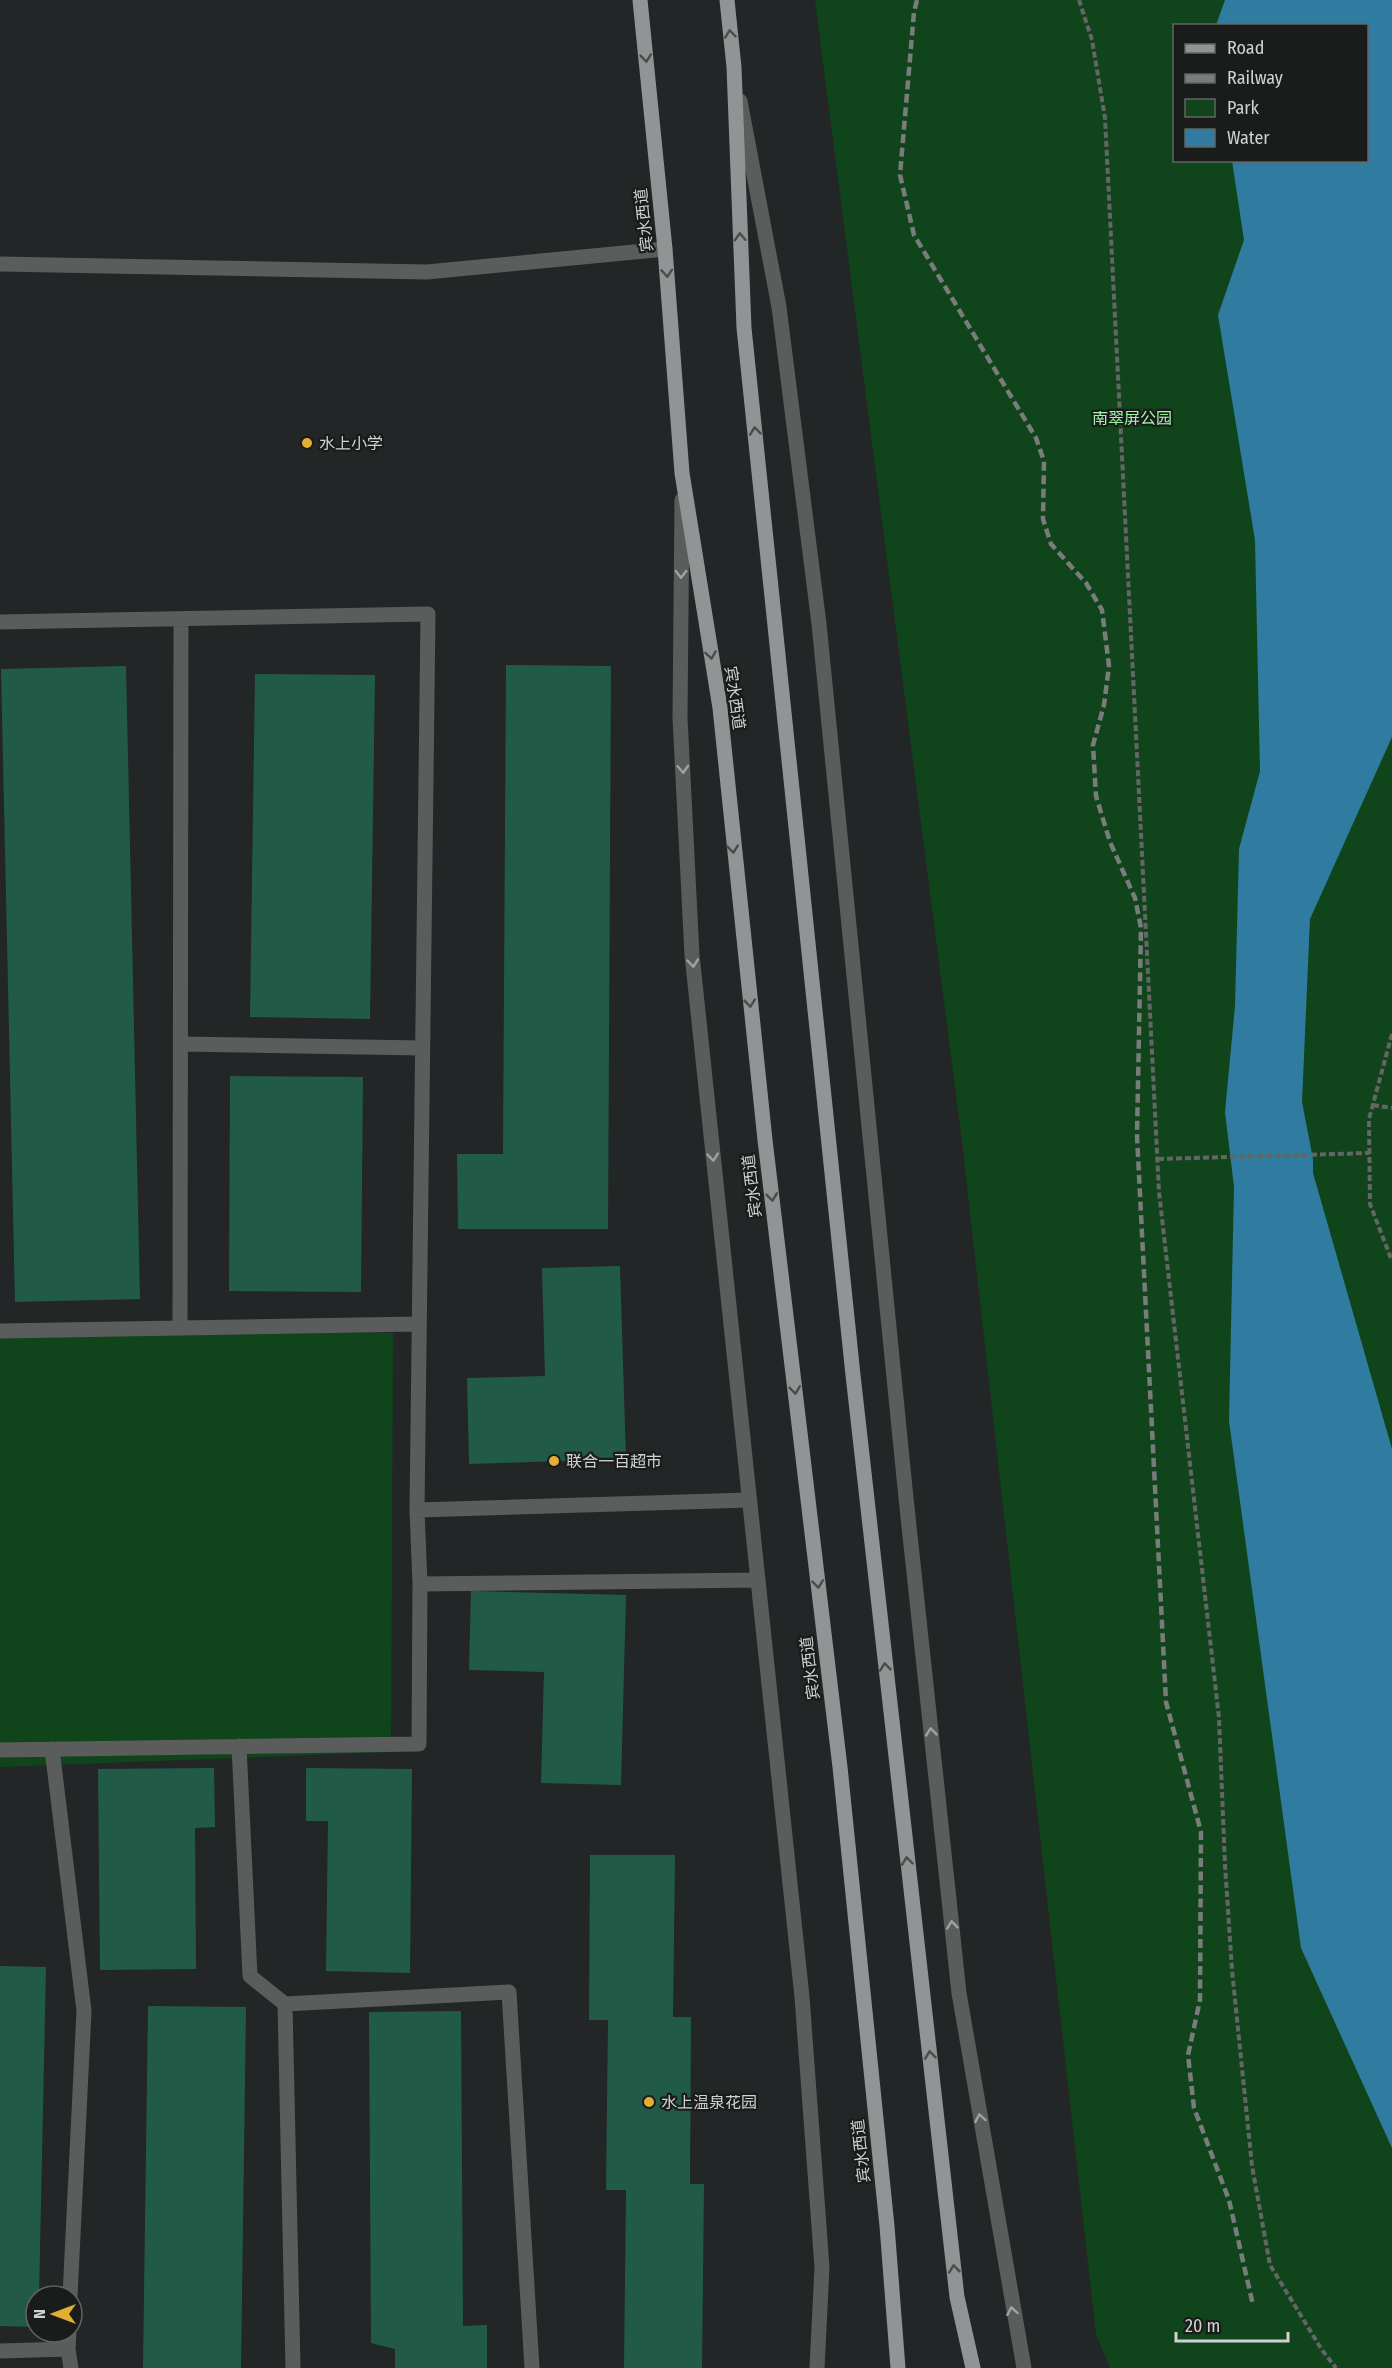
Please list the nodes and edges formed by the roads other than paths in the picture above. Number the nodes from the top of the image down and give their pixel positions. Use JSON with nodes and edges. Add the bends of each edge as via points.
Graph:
{"nodes":[{"id":1,"x":640,"y":0,"type":"edge"},
{"id":2,"x":727,"y":0,"type":"edge"},
{"id":3,"x":734,"y":67,"type":"junction"},
{"id":4,"x":665,"y":249,"type":"junction"},
{"id":5,"x":0,"y":264,"type":"edge"},
{"id":6,"x":682,"y":473,"type":"junction"},
{"id":7,"x":181,"y":619,"type":"junction"},
{"id":8,"x":0,"y":622,"type":"edge"},
{"id":9,"x":181,"y":1044,"type":"junction"},
{"id":10,"x":422,"y":1048,"type":"junction"},
{"id":11,"x":419,"y":1324,"type":"junction"},
{"id":12,"x":180,"y":1328,"type":"junction"},
{"id":13,"x":0,"y":1331,"type":"edge"},
{"id":14,"x":749,"y":1500,"type":"junction"},
{"id":15,"x":417,"y":1510,"type":"junction"},
{"id":16,"x":758,"y":1580,"type":"junction"},
{"id":17,"x":420,"y":1584,"type":"junction"},
{"id":18,"x":238,"y":1746,"type":"junction"},
{"id":19,"x":52,"y":1749,"type":"junction"},
{"id":20,"x":0,"y":1750,"type":"edge"},
{"id":21,"x":285,"y":2004,"type":"junction"},
{"id":22,"x":71,"y":2284,"type":"edge"},
{"id":23,"x":68,"y":2344,"type":"edge"},
{"id":24,"x":68,"y":2349,"type":"junction"},
{"id":25,"x":0,"y":2351,"type":"edge"},
{"id":26,"x":71,"y":2368,"type":"edge"},
{"id":27,"x":293,"y":2368,"type":"edge"},
{"id":28,"x":532,"y":2368,"type":"edge"},
{"id":29,"x":817,"y":2368,"type":"edge"},
{"id":30,"x":898,"y":2368,"type":"edge"},
{"id":31,"x":973,"y":2368,"type":"edge"},
{"id":32,"x":1024,"y":2368,"type":"edge"}],
"edges":[{"from":1,"to":4,"type":"main road","name":"宾水西道","one_way":true},
{"from":3,"to":2,"type":"main road","one_way":true},
{"from":31,"to":3,"type":"main road","one_way":true,"via":[[957,2297],[900,1805],[744,328]]},
{"from":32,"to":3,"type":"street","one_way":true,"via":[[959,1993],[819,624],[779,307]]},
{"from":4,"to":5,"type":"street","via":[[427,272]]},
{"from":4,"to":6,"type":"main road","name":"宾水西道","one_way":true},
{"from":6,"to":14,"type":"street","one_way":true,"via":[[680,718],[692,955]]},
{"from":6,"to":30,"type":"main road","name":"宾水西道","one_way":true,"via":[[720,708],[741,924],[840,1767]]},
{"from":7,"to":8,"type":"street"},
{"from":7,"to":9,"type":"street"},
{"from":7,"to":10,"type":"street","via":[[428,614]]},
{"from":9,"to":10,"type":"street"},
{"from":9,"to":12,"type":"street"},
{"from":10,"to":11,"type":"street"},
{"from":11,"to":12,"type":"street"},
{"from":11,"to":15,"type":"street"},
{"from":12,"to":13,"type":"street"},
{"from":14,"to":15,"type":"street"},
{"from":14,"to":16,"type":"street"},
{"from":15,"to":17,"type":"street"},
{"from":16,"to":17,"type":"street"},
{"from":16,"to":29,"type":"street","via":[[803,2009],[822,2267]]},
{"from":17,"to":18,"type":"street","via":[[419,1744]]},
{"from":18,"to":19,"type":"street"},
{"from":18,"to":21,"type":"street","via":[[250,1976]]},
{"from":19,"to":20,"type":"street"},
{"from":19,"to":22,"type":"street","via":[[84,2011]]},
{"from":21,"to":27,"type":"street"},
{"from":21,"to":28,"type":"street","via":[[509,1992]]},
{"from":23,"to":24,"type":"street"},
{"from":24,"to":25,"type":"street"},
{"from":24,"to":26,"type":"street"}]}
